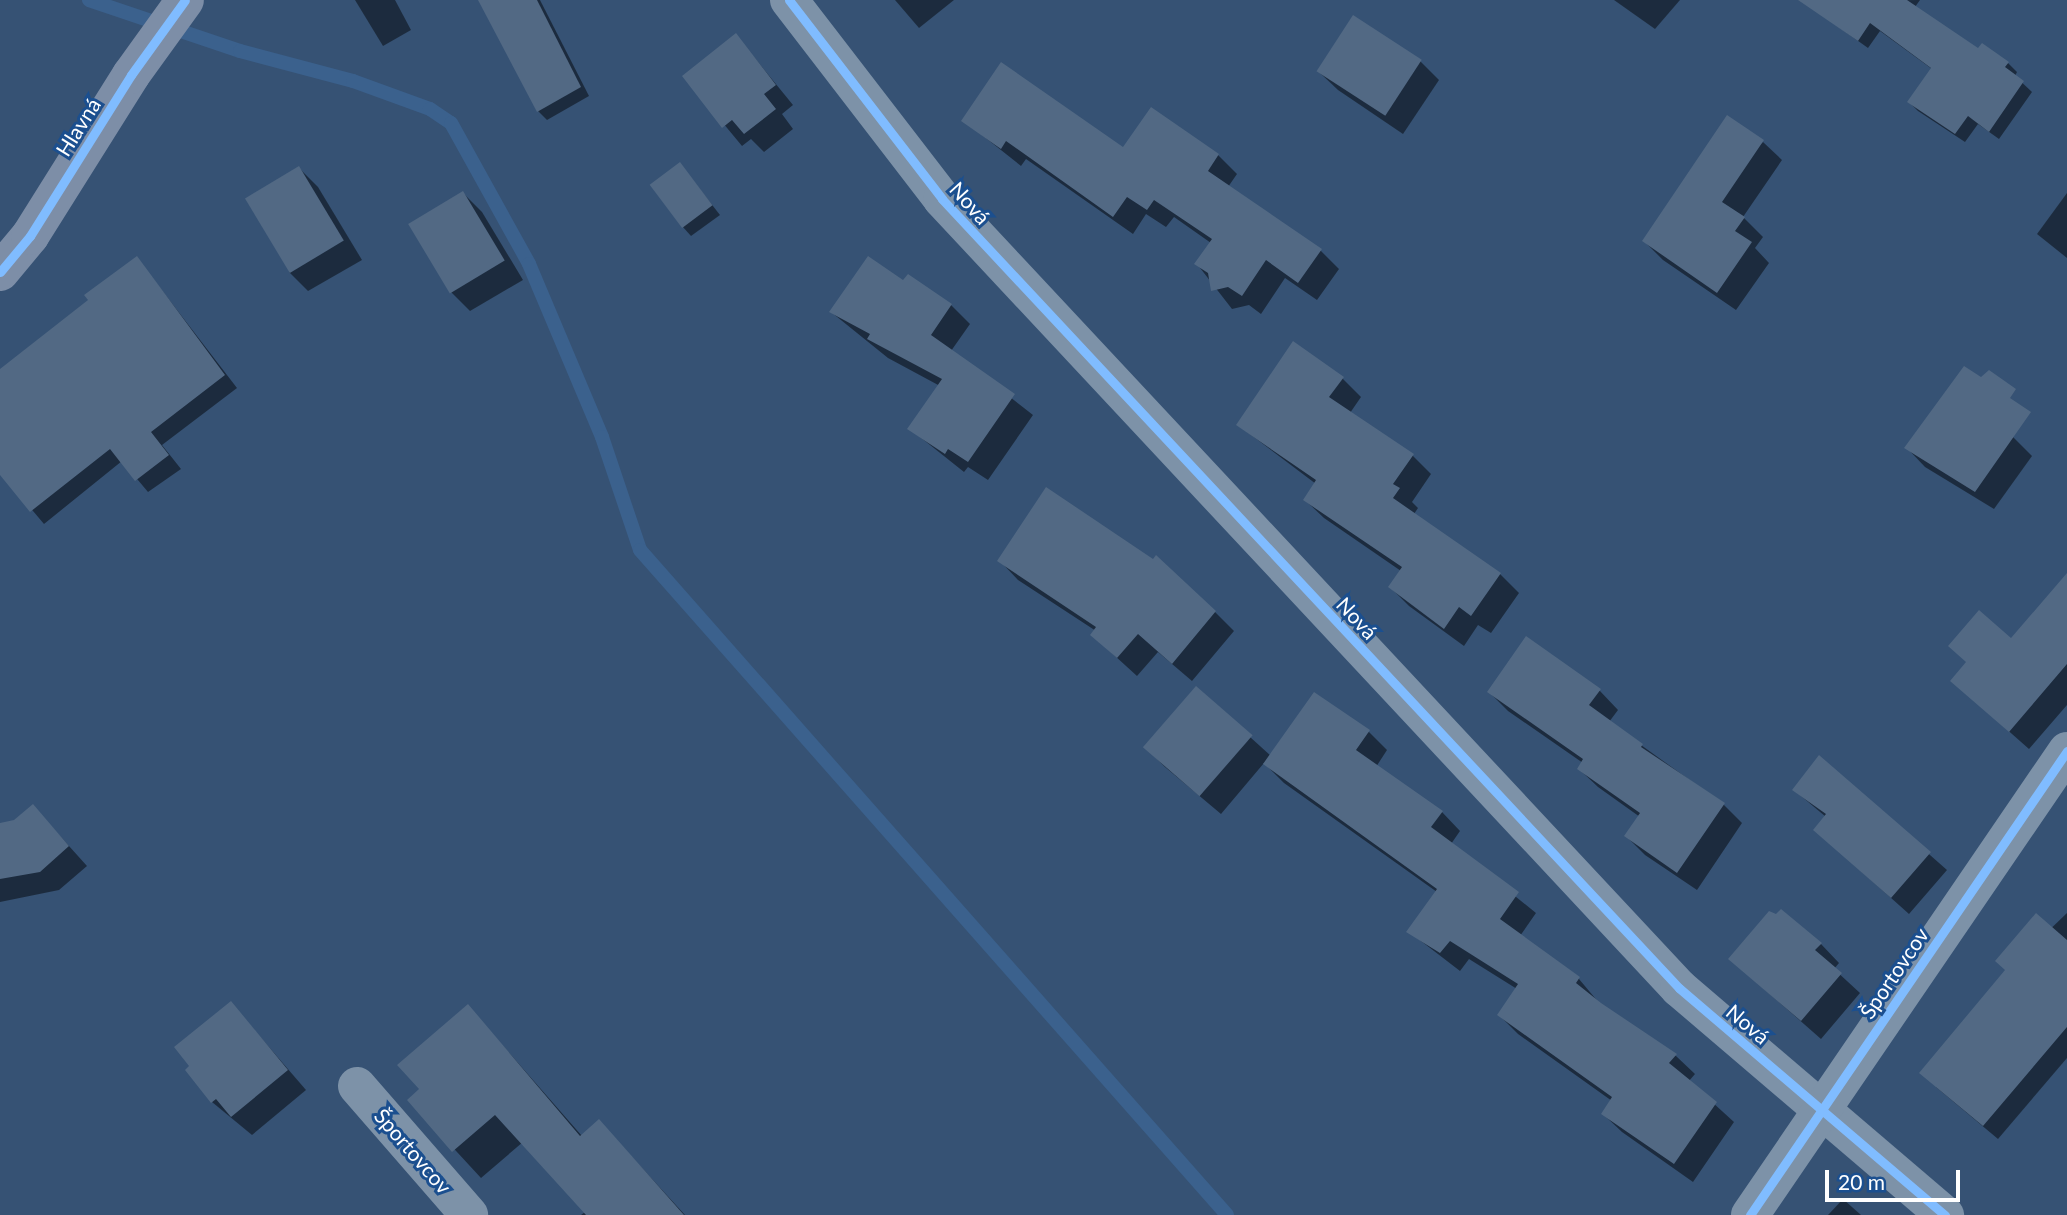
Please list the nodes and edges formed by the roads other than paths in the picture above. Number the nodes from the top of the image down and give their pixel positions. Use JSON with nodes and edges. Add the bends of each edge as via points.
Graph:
{"nodes":[{"id":1,"x":185,"y":0,"type":"edge"},
{"id":2,"x":789,"y":0,"type":"edge"},
{"id":3,"x":0,"y":272,"type":"edge"},
{"id":4,"x":2067,"y":751,"type":"edge"},
{"id":5,"x":357,"y":1086,"type":"dead end"},
{"id":6,"x":1822,"y":1110,"type":"junction"},
{"id":7,"x":469,"y":1215,"type":"edge"},
{"id":8,"x":1750,"y":1215,"type":"edge"},
{"id":9,"x":1945,"y":1215,"type":"edge"}],
"edges":[{"from":1,"to":3,"type":"main road","name":"Hlavná","via":[[131,75],[30,236]]},
{"from":2,"to":6,"type":"street","name":"Nová","via":[[942,200],[1679,988]]},
{"from":4,"to":6,"type":"street","name":"Športovcov"},
{"from":5,"to":7,"type":"street","name":"Športovcov"},
{"from":6,"to":8,"type":"street","name":"Športovcov"},
{"from":6,"to":9,"type":"street","name":"Nová"}]}
